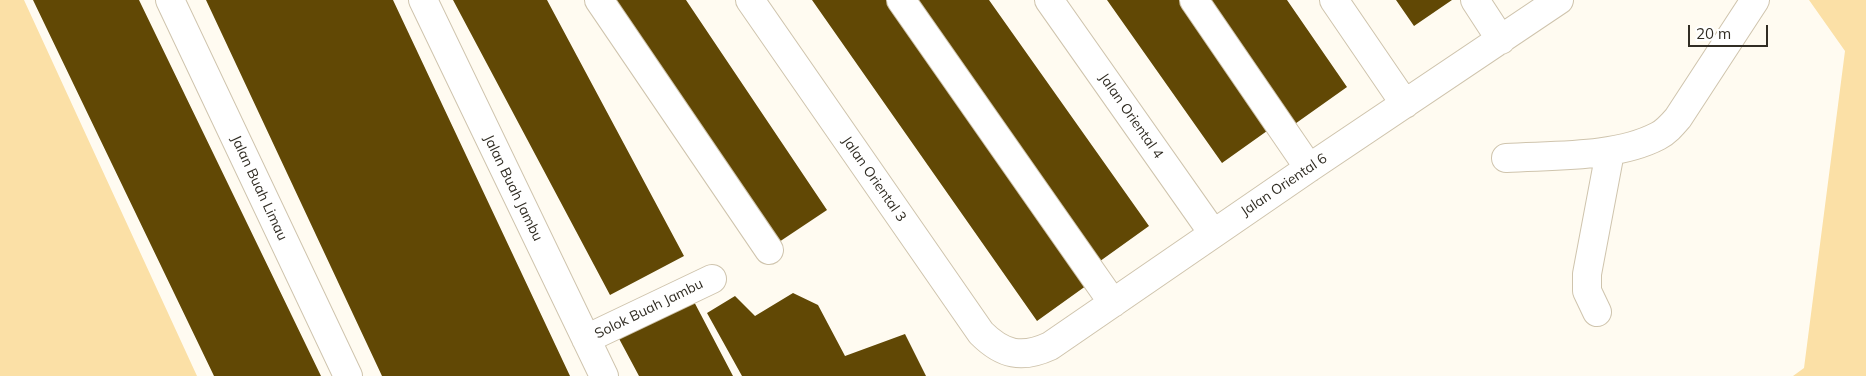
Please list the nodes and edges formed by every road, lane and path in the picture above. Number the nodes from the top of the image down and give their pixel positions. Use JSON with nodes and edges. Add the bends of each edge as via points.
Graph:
{"nodes":[{"id":1,"x":170,"y":0,"type":"edge"},
{"id":2,"x":423,"y":0,"type":"edge"},
{"id":3,"x":600,"y":0,"type":"edge"},
{"id":4,"x":750,"y":0,"type":"edge"},
{"id":5,"x":901,"y":0,"type":"edge"},
{"id":6,"x":1049,"y":0,"type":"edge"},
{"id":7,"x":1194,"y":0,"type":"edge"},
{"id":8,"x":1334,"y":0,"type":"edge"},
{"id":9,"x":1475,"y":0,"type":"edge"},
{"id":10,"x":1559,"y":0,"type":"edge"},
{"id":11,"x":1755,"y":0,"type":"edge"},
{"id":12,"x":1502,"y":40,"type":"junction"},
{"id":13,"x":1405,"y":104,"type":"junction"},
{"id":14,"x":1610,"y":152,"type":"junction"},
{"id":15,"x":1506,"y":158,"type":"dead end"},
{"id":16,"x":1309,"y":168,"type":"junction"},
{"id":17,"x":1213,"y":233,"type":"junction"},
{"id":18,"x":769,"y":250,"type":"dead end"},
{"id":19,"x":712,"y":279,"type":"dead end"},
{"id":20,"x":1114,"y":303,"type":"junction"},
{"id":21,"x":1597,"y":312,"type":"dead end"},
{"id":22,"x":586,"y":339,"type":"junction"},
{"id":23,"x":1005,"y":350,"type":"joint"},
{"id":24,"x":348,"y":376,"type":"edge"},
{"id":25,"x":604,"y":376,"type":"edge"}],
"edges":[{"from":1,"to":24,"type":"street","name":"Jalan Buah Limau"},
{"from":2,"to":22,"type":"street","name":"Jalan Buah Jambu"},
{"from":3,"to":18,"type":"street"},
{"from":4,"to":23,"type":"street","name":"Jalan Oriental 3","via":[[982,333],[992,344]]},
{"from":5,"to":20,"type":"street"},
{"from":6,"to":17,"type":"street","name":"Jalan Oriental 4"},
{"from":7,"to":16,"type":"street"},
{"from":8,"to":13,"type":"street"},
{"from":9,"to":12,"type":"street"},
{"from":10,"to":12,"type":"street","name":"Jalan Oriental 6"},
{"from":11,"to":14,"type":"street","via":[[1668,130]]},
{"from":12,"to":13,"type":"street","name":"Jalan Oriental 6"},
{"from":13,"to":16,"type":"street","name":"Jalan Oriental 6"},
{"from":14,"to":15,"type":"street"},
{"from":14,"to":21,"type":"street","via":[[1587,274],[1587,291]]},
{"from":16,"to":17,"type":"street","name":"Jalan Oriental 6"},
{"from":17,"to":20,"type":"street","name":"Jalan Oriental 6"},
{"from":19,"to":22,"type":"street","name":"Solok Buah Jambu"},
{"from":20,"to":23,"type":"street","name":"Jalan Oriental 6","via":[[1035,353]]},
{"from":22,"to":25,"type":"street","name":"Jalan Buah Jambu"}]}
